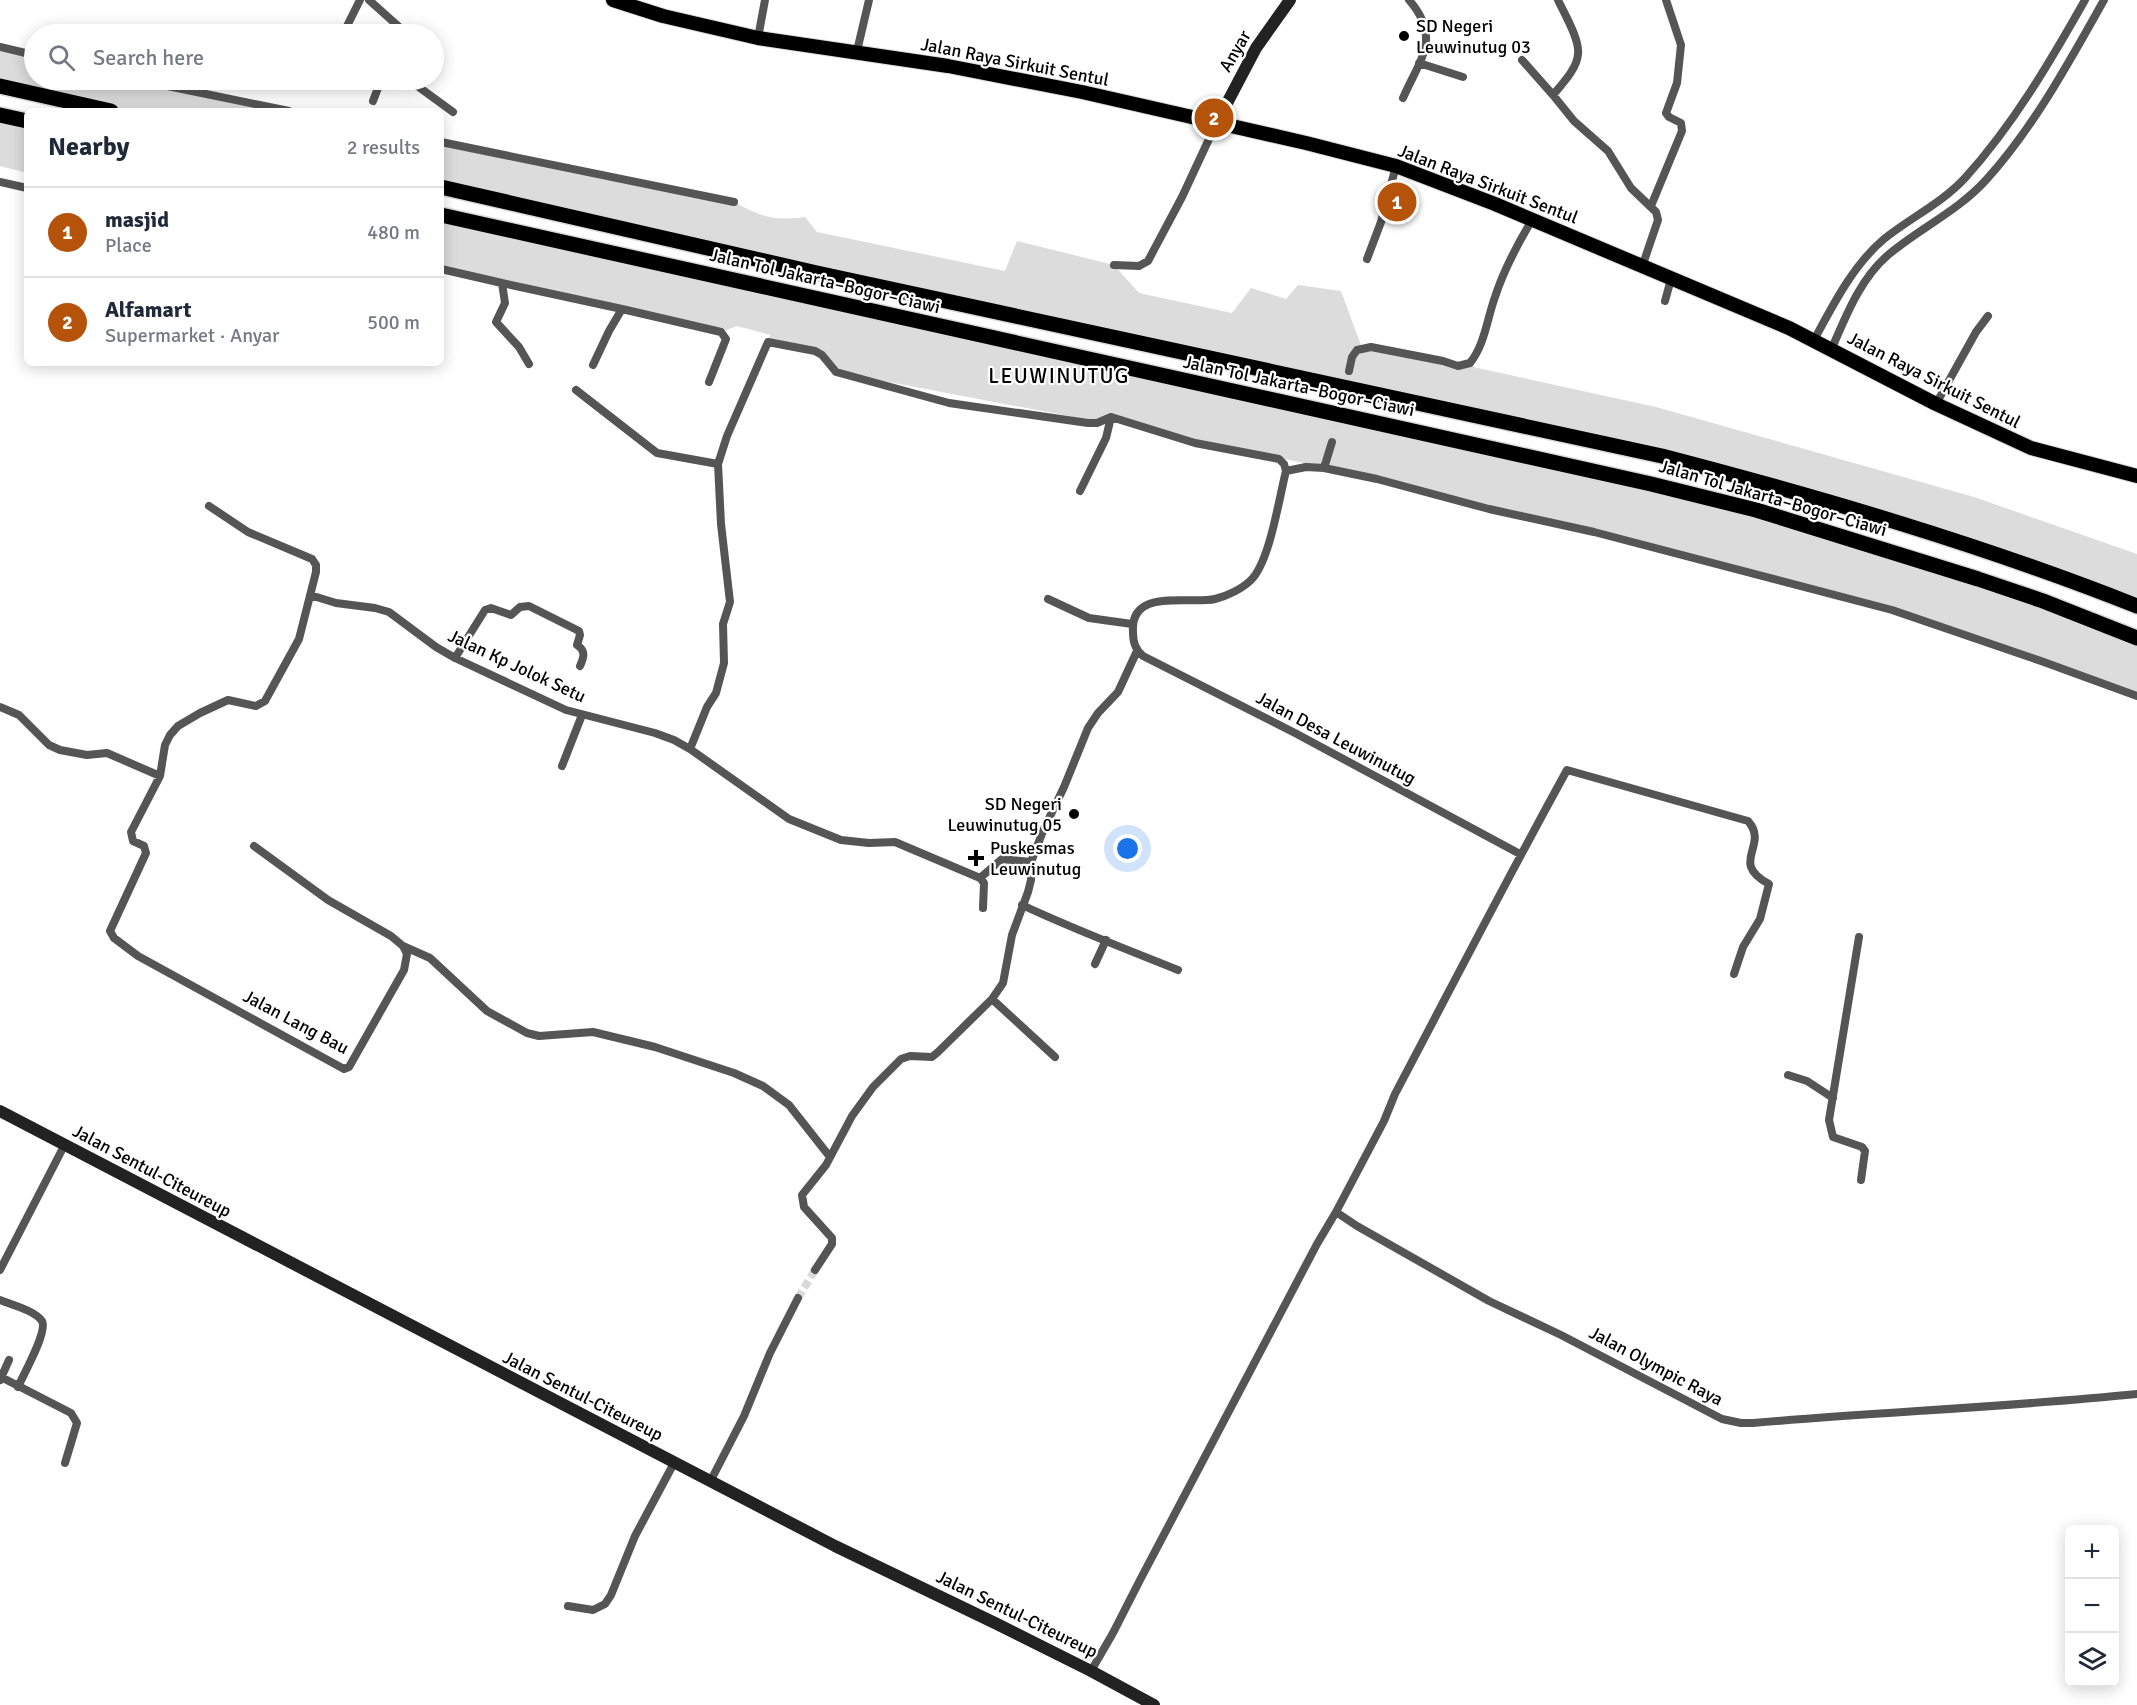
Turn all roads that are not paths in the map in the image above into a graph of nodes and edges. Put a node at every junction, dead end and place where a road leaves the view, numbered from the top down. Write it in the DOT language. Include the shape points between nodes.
graph roads {
  1 [pos="360,0"];
  2 [pos="369,0"];
  3 [pos="613,0"];
  4 [pos="765,0"];
  5 [pos="869,0"];
  6 [pos="1290,0"];
  7 [pos="1409,0"];
  8 [pos="1558,0"];
  9 [pos="1666,0"];
  10 [pos="2085,0"];
  11 [pos="2104,0"];
  12 [pos="348,24"];
  13 [pos="396,24"];
  14 [pos="758,38"];
  15 [pos="0,47"];
  16 [pos="857,51"];
  17 [pos="24,53"];
  18 [pos="1522,60"];
  19 [pos="1419,63"];
  20 [pos="1463,77"];
  21 [pos="0,86"];
  22 [pos="187,90"];
  23 [pos="377,90"];
  24 [pos="423,90"];
  25 [pos="1553,95"];
  26 [pos="1403,98"];
  27 [pos="373,101"];
  28 [pos="98,108"];
  29 [pos="274,108"];
  30 [pos="453,112"];
  31 [pos="0,115"];
  32 [pos="24,120"];
  33 [pos="1216,123"];
  34 [pos="444,143"];
  35 [pos="1396,166"];
  36 [pos="0,182"];
  37 [pos="24,187"];
  38 [pos="444,188"];
  39 [pos="734,202"];
  40 [pos="1651,206"];
  41 [pos="444,216"];
  42 [pos="1532,220"];
  43 [pos="1367,259"];
  44 [pos="1114,265"];
  45 [pos="1642,267"];
  46 [pos="444,270"];
  47 [pos="1671,279"];
  48 [pos="1850,280"];
  49 [pos="502,283"];
  50 [pos="1863,286"];
  51 [pos="1665,301"];
  52 [pos="622,309"];
  53 [pos="1988,316"];
  54 [pos="1814,340"];
  55 [pos="1832,348"];
  56 [pos="529,363"];
  57 [pos="593,365"];
  58 [pos="1349,370"];
  59 [pos="710,382"];
  60 [pos="576,390"];
  61 [pos="1936,404"];
  62 [pos="1111,417"];
  63 [pos="1332,442"];
  64 [pos="718,464"];
  65 [pos="1324,468"];
  66 [pos="1286,471"];
  67 [pos="2137,476"];
  68 [pos="1080,491"];
  69 [pos="209,506"];
  70 [pos="310,595"];
  71 [pos="1048,599"];
  72 [pos="2137,606"];
  73 [pos="1132,624"];
  74 [pos="2137,638"];
  75 [pos="1137,651"];
  76 [pos="455,658"];
  77 [pos="580,666"];
  78 [pos="2137,696"];
  79 [pos="0,707"];
  80 [pos="582,715"];
  81 [pos="690,749"];
  82 [pos="562,766"];
  83 [pos="160,776"];
  84 [pos="254,846"];
  85 [pos="1520,854"];
  86 [pos="1031,862"];
  87 [pos="982,880"];
  88 [pos="1022,904"];
  89 [pos="983,908"];
  90 [pos="1859,936"];
  91 [pos="1106,939"];
  92 [pos="403,946"];
  93 [pos="1095,964"];
  94 [pos="1178,970"];
  95 [pos="1734,974"];
  96 [pos="992,999"];
  97 [pos="1055,1057"];
  98 [pos="1788,1075"];
  99 [pos="1833,1098"];
  100 [pos="0,1111"];
  101 [pos="64,1146"];
  102 [pos="830,1157"];
  103 [pos="1861,1180"];
  104 [pos="1336,1212"];
  105 [pos="0,1270"];
  106 [pos="815,1270"];
  107 [pos="798,1298"];
  108 [pos="0,1300"];
  109 [pos="9,1360"];
  110 [pos="1,1379"];
  111 [pos="18,1387"];
  112 [pos="2137,1394"];
  113 [pos="65,1463"];
  114 [pos="674,1463"];
  115 [pos="710,1482"];
  116 [pos="568,1606"];
  117 [pos="1091,1671"];
  118 [pos="1154,1705"];
  1 -- 12 [label="street"];
  2 -- 13 [label="street"];
  3 -- 14 [label="main road, Jalan Raya Sirkuit Sentul"];
  4 -- 14 [label="street"];
  5 -- 16 [label="street"];
  6 -- 33 [label="street, Anyar" via="1256,48"];
  7 -- 19 [label="street" via="1424,22 1427,39"];
  8 -- 25 [label="street" via="1579,54"];
  9 -- 40 [label="street" via="1681,45 1677,82 1666,113 1681,123 1682,130"];
  10 -- 48 [label="street" via="2040,78 1964,179 1881,241"];
  11 -- 50 [label="street" via="2043,103 1991,174 1959,205 1889,255"];
  14 -- 16 [label="main road, Jalan Raya Sirkuit Sentul"];
  15 -- 17 [label="street"];
  16 -- 33 [label="main road, Jalan Raya Sirkuit Sentul" via="1071,90"];
  18 -- 25 [label="street"];
  19 -- 20 [label="street"];
  19 -- 26 [label="street"];
  21 -- 28 [label="highway"];
  22 -- 29 [label="street"];
  23 -- 27 [label="street"];
  24 -- 30 [label="street"];
  25 -- 40 [label="street" via="1608,151 1631,188"];
  31 -- 32 [label="highway"];
  33 -- 35 [label="main road, Jalan Raya Sirkuit Sentul"];
  33 -- 44 [label="street" via="1148,261 1134,266"];
  34 -- 39 [label="street"];
  35 -- 42 [label="main road, Jalan Raya Sirkuit Sentul"];
  35 -- 43 [label="street"];
  36 -- 37 [label="street"];
  38 -- 72 [label="highway, Jalan Tol Jakarta–Bogor–Ciawi" via="817,273 1662,456 1892,521"];
  40 -- 45 [label="street" via="1658,220"];
  41 -- 74 [label="highway, Jalan Tol Jakarta–Bogor–Ciawi" via="1746,508 1978,579"];
  42 -- 45 [label="main road, Jalan Raya Sirkuit Sentul"];
  42 -- 58 [label="street" via="1511,256 1481,346 1470,363 1458,366 1371,347 1357,350"];
  45 -- 47 [label="main road, Jalan Raya Sirkuit Sentul"];
  46 -- 49 [label="street"];
  47 -- 51 [label="street"];
  47 -- 54 [label="main road, Jalan Raya Sirkuit Sentul"];
  48 -- 50 [label="street"];
  48 -- 54 [label="street"];
  49 -- 52 [label="street"];
  49 -- 56 [label="street" via="505,303 496,322"];
  50 -- 55 [label="street"];
  52 -- 57 [label="street"];
  52 -- 59 [label="street" via="721,332 726,339"];
  53 -- 61 [label="street"];
  54 -- 55 [label="main road, Jalan Raya Sirkuit Sentul"];
  55 -- 61 [label="main road, Jalan Raya Sirkuit Sentul"];
  60 -- 64 [label="street" via="657,453"];
  61 -- 67 [label="main road, Jalan Raya Sirkuit Sentul" via="2031,448"];
  62 -- 64 [label="street" via="1088,423 949,403 836,372 815,351 768,342"];
  62 -- 66 [label="street" via="1196,443 1279,459"];
  62 -- 68 [label="street" via="1106,438"];
  63 -- 65 [label="street"];
  64 -- 81 [label="street" via="729,602 716,693"];
  65 -- 66 [label="street"];
  65 -- 78 [label="street" via="1606,535 1892,610"];
  66 -- 73 [label="street" via="1265,553 1253,578 1214,599 1180,598 1149,604 1136,613"];
  69 -- 70 [label="street" via="248,532 312,560 316,572"];
  70 -- 76 [label="street, Jalan Kp Jolok Setu" via="389,612"];
  70 -- 83 [label="street" via="299,639 265,701 256,706 228,700 178,726 165,745"];
  71 -- 73 [label="street" via="1089,618"];
  73 -- 75 [label="street"];
  75 -- 85 [label="street, Jalan Desa Leuwinutug"];
  75 -- 86 [label="street" via="1118,692 1088,728"];
  76 -- 77 [label="street" via="485,610 491,608 511,615 520,607 530,606 579,631 577,645 584,652"];
  76 -- 80 [label="street, Jalan Kp Jolok Setu"];
  79 -- 83 [label="street" via="19,715 49,745 60,750 87,755 107,753"];
  80 -- 81 [label="street, Jalan Kp Jolok Setu" via="655,733"];
  80 -- 82 [label="street"];
  81 -- 87 [label="street, Jalan Kp Jolok Setu" via="789,819 841,840 895,842"];
  83 -- 92 [label="street, Jalan Lang Bau" via="131,832 133,841 144,846 146,854 110,931 138,956 344,1069 354,1060 404,970 407,954"];
  84 -- 92 [label="street" via="328,900"];
  85 -- 95 [label="street" via="1567,770 1748,821 1756,837 1751,869 1769,884 1760,919 1743,947"];
  85 -- 104 [label="street"];
  86 -- 87 [label="street" via="1002,859"];
  86 -- 88 [label="street" via="1031,880"];
  87 -- 89 [label="street"];
  88 -- 91 [label="street"];
  88 -- 96 [label="street" via="1003,983"];
  90 -- 99 [label="street"];
  91 -- 93 [label="street"];
  91 -- 94 [label="street"];
  92 -- 102 [label="street" via="430,958 487,1011 526,1033 539,1036 593,1032 655,1047 763,1086 789,1105"];
  96 -- 97 [label="street"];
  96 -- 102 [label="street" via="932,1057 901,1059 861,1102"];
  98 -- 99 [label="street" via="1808,1081"];
  99 -- 103 [label="street" via="1830,1132 1836,1139 1865,1151"];
  100 -- 101 [label="street, Jalan Sentul-Citeureup"];
  101 -- 105 [label="street"];
  101 -- 114 [label="street, Jalan Sentul-Citeureup"];
  102 -- 106 [label="street" via="802,1196 804,1207 832,1238"];
  104 -- 112 [label="street, Jalan Olympic Raya" via="1489,1301 1731,1422"];
  104 -- 117 [label="street"];
  107 -- 115 [label="street"];
  108 -- 111 [label="street" via="34,1314 43,1325"];
  109 -- 110 [label="street"];
  110 -- 111 [label="street"];
  111 -- 113 [label="street" via="71,1413 75,1419 77,1424"];
  114 -- 115 [label="street, Jalan Sentul-Citeureup"];
  114 -- 116 [label="street" via="605,1604 593,1610"];
  115 -- 117 [label="street, Jalan Sentul-Citeureup"];
  117 -- 118 [label="street, Jalan Sentul-Citeureup"];
}
